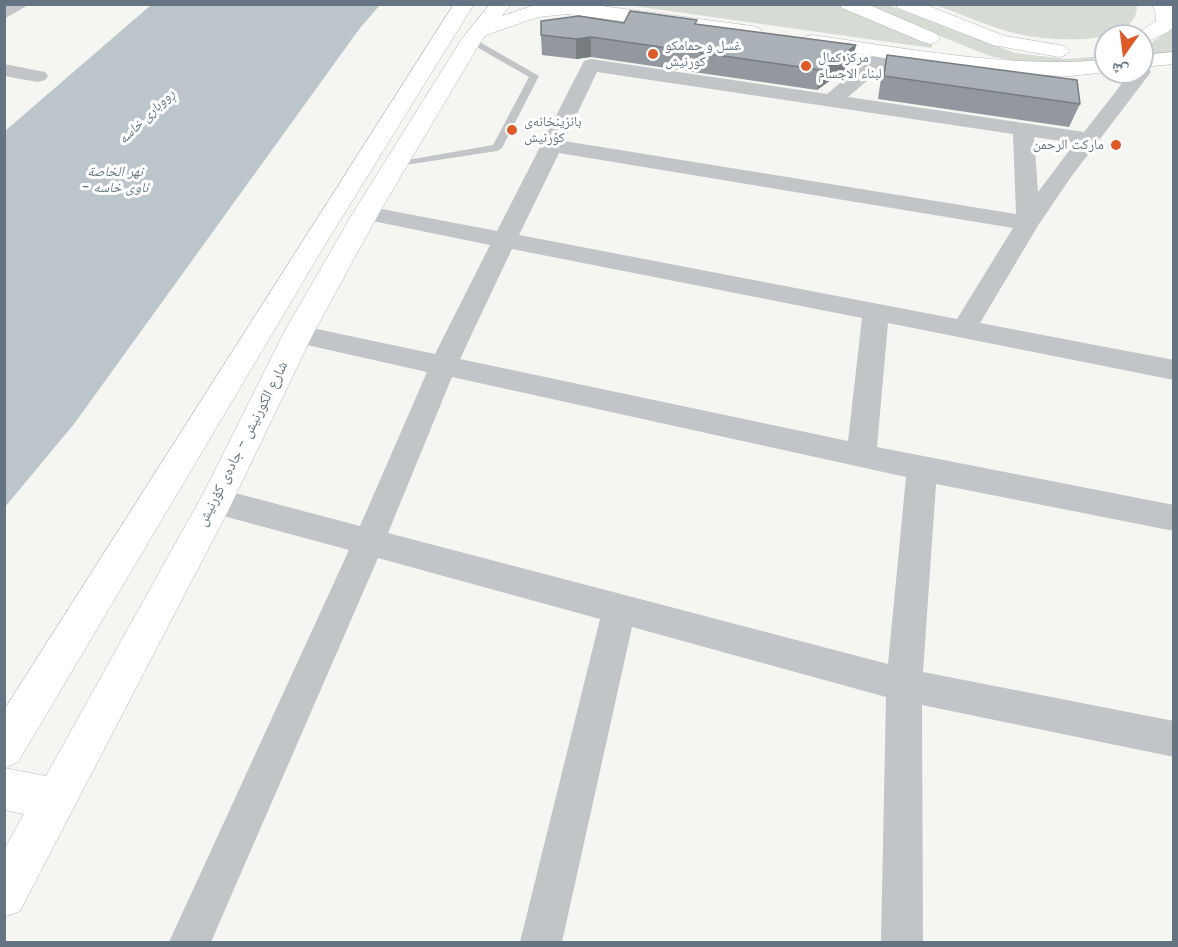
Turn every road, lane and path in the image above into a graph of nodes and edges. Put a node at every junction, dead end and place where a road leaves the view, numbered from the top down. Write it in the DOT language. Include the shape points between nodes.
graph roads {
  1 [pos="21,4"];
  2 [pos="501,4"];
  3 [pos="514,4"];
  4 [pos="849,4"];
  5 [pos="904,4"];
  6 [pos="1161,4"];
  7 [pos="4,14"];
  8 [pos="472,25"];
  9 [pos="1154,32"];
  10 [pos="774,35"];
  11 [pos="797,39"];
  12 [pos="1094,49"];
  13 [pos="889,52"];
  14 [pos="1173,58"];
  15 [pos="1154,63"];
  16 [pos="1001,66"];
  17 [pos="1094,67"];
  18 [pos="4,70"];
  19 [pos="38,76"];
  20 [pos="1131,84"];
  21 [pos="829,102"];
  22 [pos="1023,129"];
  23 [pos="1091,139"];
  24 [pos="552,144"];
  25 [pos="396,165"];
  26 [pos="366,213"];
  27 [pos="1028,223"];
  28 [pos="505,240"];
  29 [pos="876,313"];
  30 [pos="963,330"];
  31 [pos="298,334"];
  32 [pos="443,365"];
  33 [pos="1173,370"];
  34 [pos="861,456"];
  35 [pos="922,469"];
  36 [pos="216,501"];
  37 [pos="1173,518"];
  38 [pos="368,543"];
  39 [pos="619,610"];
  40 [pos="904,686"];
  41 [pos="1173,740"];
  42 [pos="4,748"];
  43 [pos="4,789"];
  44 [pos="56,799"];
  45 [pos="4,895"];
  46 [pos="190,942"];
  47 [pos="541,942"];
  48 [pos="902,942"];
  1 -- 7 [label="street"];
  2 -- 8 [label="main road, شارع الكورنيش - جادەی کۆرنیش"];
  3 -- 8 [label="main road"];
  4 -- 16 [label="main road"];
  5 -- 12 [label="main road" via="1016,45 1057,51"];
  6 -- 9 [label="main road" via="1166,22"];
  8 -- 10 [label="main road" via="568,8"];
  8 -- 25 [label="main road, شارع الكورنيش - جادەی کۆرنیش"];
  8 -- 25 [label="lane" via="534,76 497,148"];
  8 -- 42 [label="main road, شارع الكورنيش - جادەی کۆرنیش" via="310,248"];
  11 -- 13 [label="main road"];
  13 -- 16 [label="main road"];
  13 -- 21 [label="street"];
  14 -- 15 [label="main road"];
  16 -- 17 [label="main road"];
  18 -- 19 [label="street"];
  20 -- 23 [label="street"];
  21 -- 22 [label="street"];
  21 -- 24 [label="street" via="591,65"];
  22 -- 23 [label="street"];
  22 -- 27 [label="street"];
  23 -- 27 [label="street"];
  24 -- 27 [label="street"];
  24 -- 28 [label="street"];
  25 -- 26 [label="main road, شارع الكورنيش - جادەی کۆرنیش"];
  26 -- 28 [label="street"];
  26 -- 31 [label="main road, شارع الكورنيش - جادەی کۆرنیش"];
  27 -- 30 [label="street"];
  28 -- 29 [label="street"];
  28 -- 32 [label="street"];
  29 -- 30 [label="street"];
  29 -- 34 [label="street"];
  30 -- 33 [label="street"];
  31 -- 32 [label="street"];
  31 -- 36 [label="main road, شارع الكورنيش - جادەی کۆرنیش"];
  32 -- 34 [label="street"];
  32 -- 38 [label="street"];
  34 -- 35 [label="street"];
  35 -- 37 [label="street"];
  35 -- 40 [label="street"];
  36 -- 38 [label="street"];
  36 -- 44 [label="main road, شارع الكورنيش - جادەی کۆرنیش"];
  38 -- 39 [label="street"];
  38 -- 46 [label="street"];
  39 -- 40 [label="street"];
  39 -- 47 [label="street"];
  40 -- 41 [label="street"];
  40 -- 48 [label="street"];
  43 -- 44 [label="main road"];
  44 -- 45 [label="main road, شارع الكورنيش - جادەی کۆرنیش"];
}
